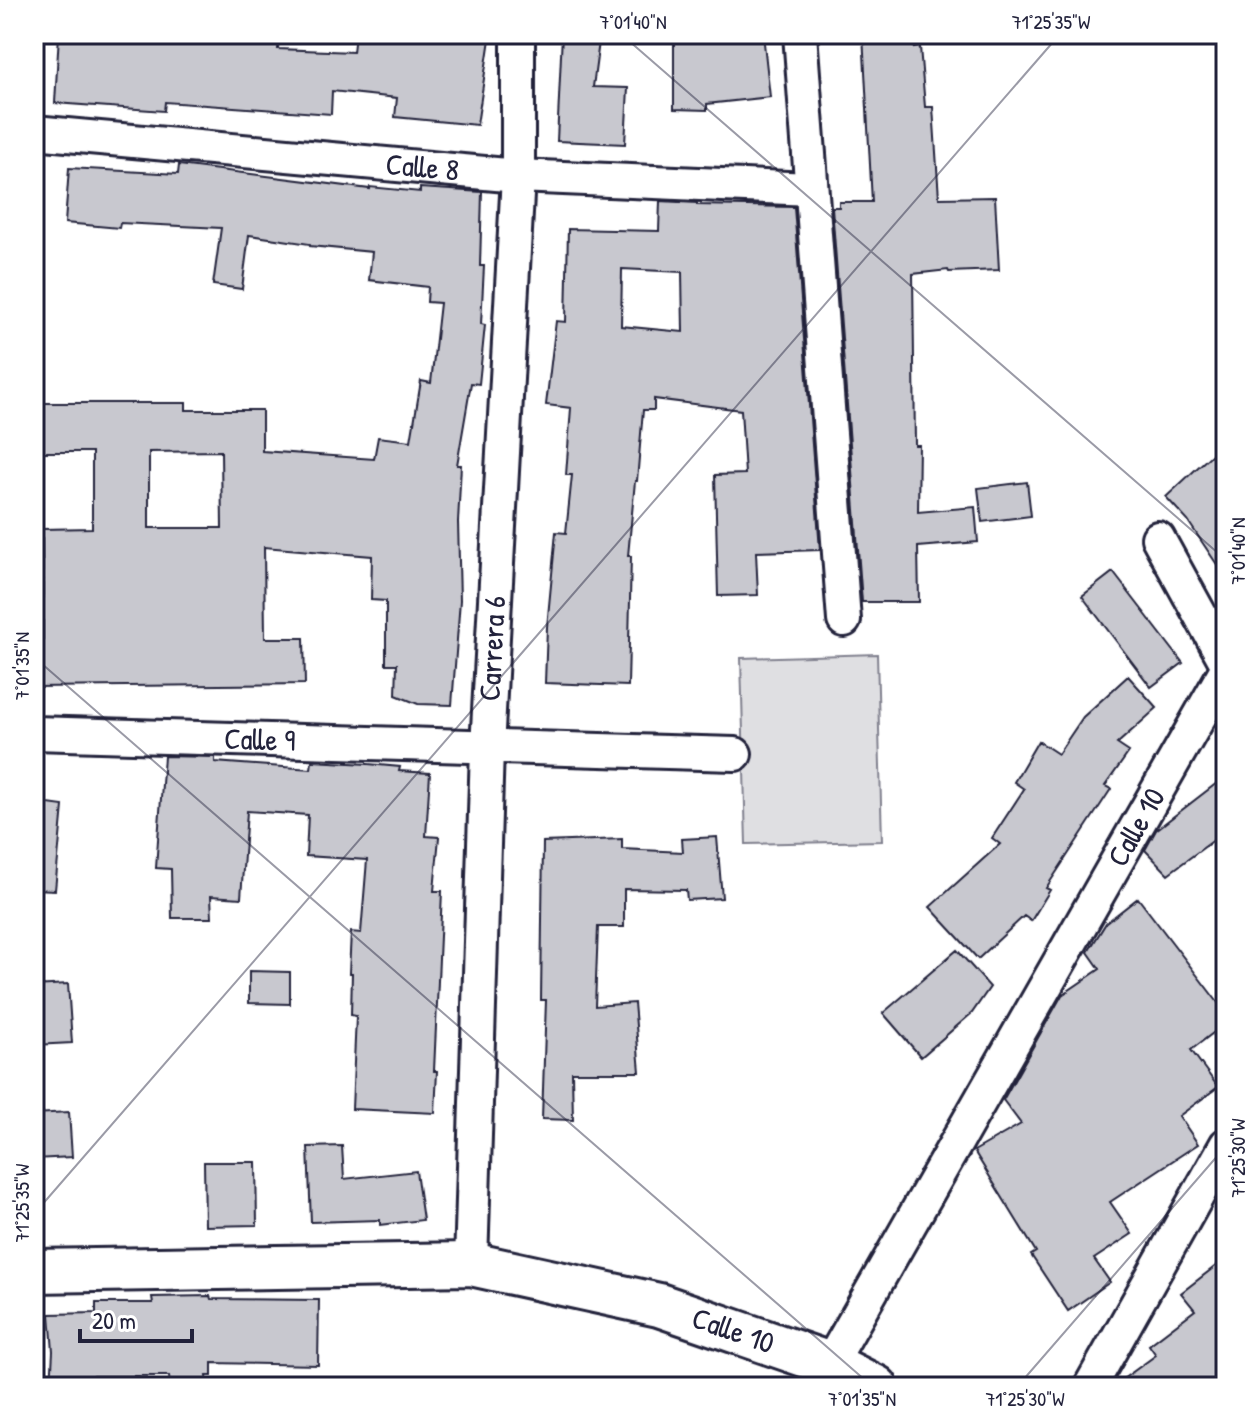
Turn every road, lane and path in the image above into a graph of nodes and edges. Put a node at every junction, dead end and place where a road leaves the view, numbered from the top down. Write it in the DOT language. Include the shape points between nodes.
graph roads {
  1 [pos="518,34"];
  2 [pos="800,34"];
  3 [pos="34,132"];
  4 [pos="518,176"];
  5 [pos="811,189"];
  6 [pos="1158,538"];
  7 [pos="844,620"];
  8 [pos="1226,662"];
  9 [pos="1226,670"];
  10 [pos="34,733"];
  11 [pos="487,748"];
  12 [pos="735,754"];
  13 [pos="1226,1145"];
  14 [pos="471,1264"];
  15 [pos="34,1271"];
  16 [pos="830,1364"];
  17 [pos="876,1387"];
  18 [pos="1090,1387"];
  1 -- 4 [label="street, Carrera 6"];
  2 -- 5 [label="street"];
  3 -- 4 [label="street, Calle 8"];
  4 -- 5 [label="street, Calle 8"];
  4 -- 11 [label="street, Carrera 6"];
  5 -- 7 [label="street"];
  6 -- 8 [label="street"];
  9 -- 16 [label="street, Calle 10"];
  10 -- 11 [label="street, Calle 9"];
  11 -- 12 [label="street, Calle 9"];
  11 -- 14 [label="street, Carrera 6"];
  13 -- 18 [label="street"];
  14 -- 15 [label="street, Calle 10"];
  14 -- 16 [label="street, Calle 10" via="659,1305"];
  16 -- 17 [label="street"];
}
